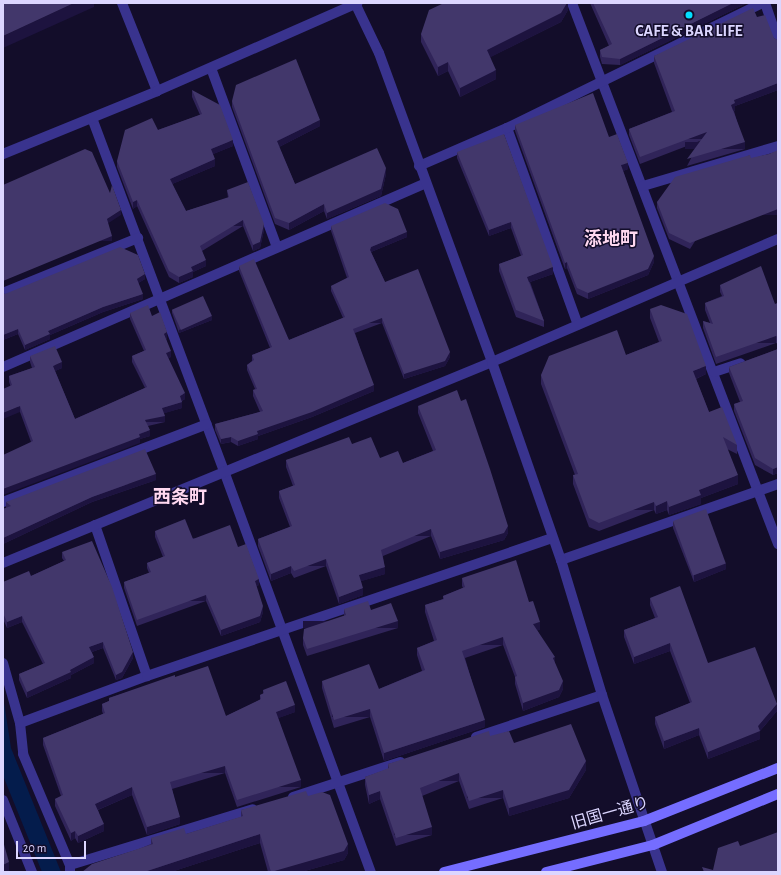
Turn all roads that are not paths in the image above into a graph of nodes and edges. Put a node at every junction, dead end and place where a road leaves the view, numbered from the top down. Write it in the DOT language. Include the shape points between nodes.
graph roads {
  1 [pos="122,3"];
  2 [pos="356,3"];
  3 [pos="572,3"];
  4 [pos="762,3"];
  5 [pos="765,3"];
  6 [pos="778,40"];
  7 [pos="211,68"];
  8 [pos="604,81"];
  9 [pos="157,91"];
  10 [pos="92,118"];
  11 [pos="506,128"];
  12 [pos="778,146"];
  13 [pos="3,154"];
  14 [pos="420,166"];
  15 [pos="426,183"];
  16 [pos="642,186"];
  17 [pos="138,238"];
  18 [pos="778,239"];
  19 [pos="277,247"];
  20 [pos="678,282"];
  21 [pos="3,293"];
  22 [pos="161,300"];
  23 [pos="578,325"];
  24 [pos="750,359"];
  25 [pos="492,362"];
  26 [pos="3,367"];
  27 [pos="714,372"];
  28 [pos="207,424"];
  29 [pos="224,471"];
  30 [pos="778,484"];
  31 [pos="758,491"];
  32 [pos="3,502"];
  33 [pos="95,525"];
  34 [pos="552,538"];
  35 [pos="778,544"];
  36 [pos="561,560"];
  37 [pos="3,563"];
  38 [pos="282,630"];
  39 [pos="3,663"];
  40 [pos="147,676"];
  41 [pos="602,695"];
  42 [pos="20,723"];
  43 [pos="464,741"];
  44 [pos="412,758"];
  45 [pos="778,768"];
  46 [pos="337,783"];
  47 [pos="778,794"];
  48 [pos="3,800"];
  49 [pos="284,800"];
  50 [pos="261,807"];
  51 [pos="644,821"];
  52 [pos="653,845"];
  53 [pos="70,869"];
  54 [pos="32,872"];
  55 [pos="371,872"];
  56 [pos="444,872"];
  57 [pos="546,872"];
  58 [pos="662,872"];
  1 -- 9 [label="street"];
  2 -- 7 [label="street"];
  2 -- 14 [label="street" via="379,53"];
  3 -- 8 [label="street"];
  4 -- 8 [label="street"];
  5 -- 6 [label="street"];
  7 -- 9 [label="street"];
  7 -- 19 [label="street"];
  8 -- 11 [label="street"];
  8 -- 16 [label="street"];
  9 -- 10 [label="street"];
  10 -- 13 [label="street"];
  10 -- 17 [label="street"];
  11 -- 14 [label="street"];
  11 -- 23 [label="street"];
  12 -- 16 [label="street"];
  14 -- 15 [label="street"];
  15 -- 19 [label="street"];
  15 -- 25 [label="street"];
  16 -- 20 [label="street"];
  17 -- 21 [label="street"];
  17 -- 22 [label="street"];
  18 -- 20 [label="street"];
  19 -- 22 [label="street"];
  20 -- 23 [label="street"];
  20 -- 27 [label="street"];
  22 -- 26 [label="street"];
  22 -- 28 [label="street"];
  23 -- 25 [label="street"];
  24 -- 27 [label="street"];
  25 -- 29 [label="street"];
  25 -- 34 [label="street"];
  27 -- 31 [label="street"];
  28 -- 29 [label="street"];
  28 -- 32 [label="street"];
  29 -- 33 [label="street"];
  29 -- 38 [label="street"];
  30 -- 31 [label="street"];
  31 -- 35 [label="street"];
  31 -- 36 [label="street"];
  33 -- 37 [label="street"];
  33 -- 40 [label="street"];
  34 -- 36 [label="street"];
  34 -- 38 [label="street"];
  36 -- 41 [label="street"];
  38 -- 40 [label="street"];
  38 -- 46 [label="street"];
  39 -- 42 [label="street"];
  40 -- 42 [label="street"];
  41 -- 43 [label="street"];
  41 -- 51 [label="street"];
  42 -- 53 [label="street" via="23,754"];
  44 -- 46 [label="street"];
  45 -- 51 [label="main road, 旧国一通り"];
  46 -- 49 [label="street"];
  46 -- 55 [label="street"];
  47 -- 52 [label="main road"];
  48 -- 54 [label="street"];
  50 -- 53 [label="street"];
  51 -- 52 [label="street"];
  51 -- 56 [label="main road, 旧国一通り"];
  52 -- 57 [label="main road"];
  52 -- 58 [label="street"];
}
